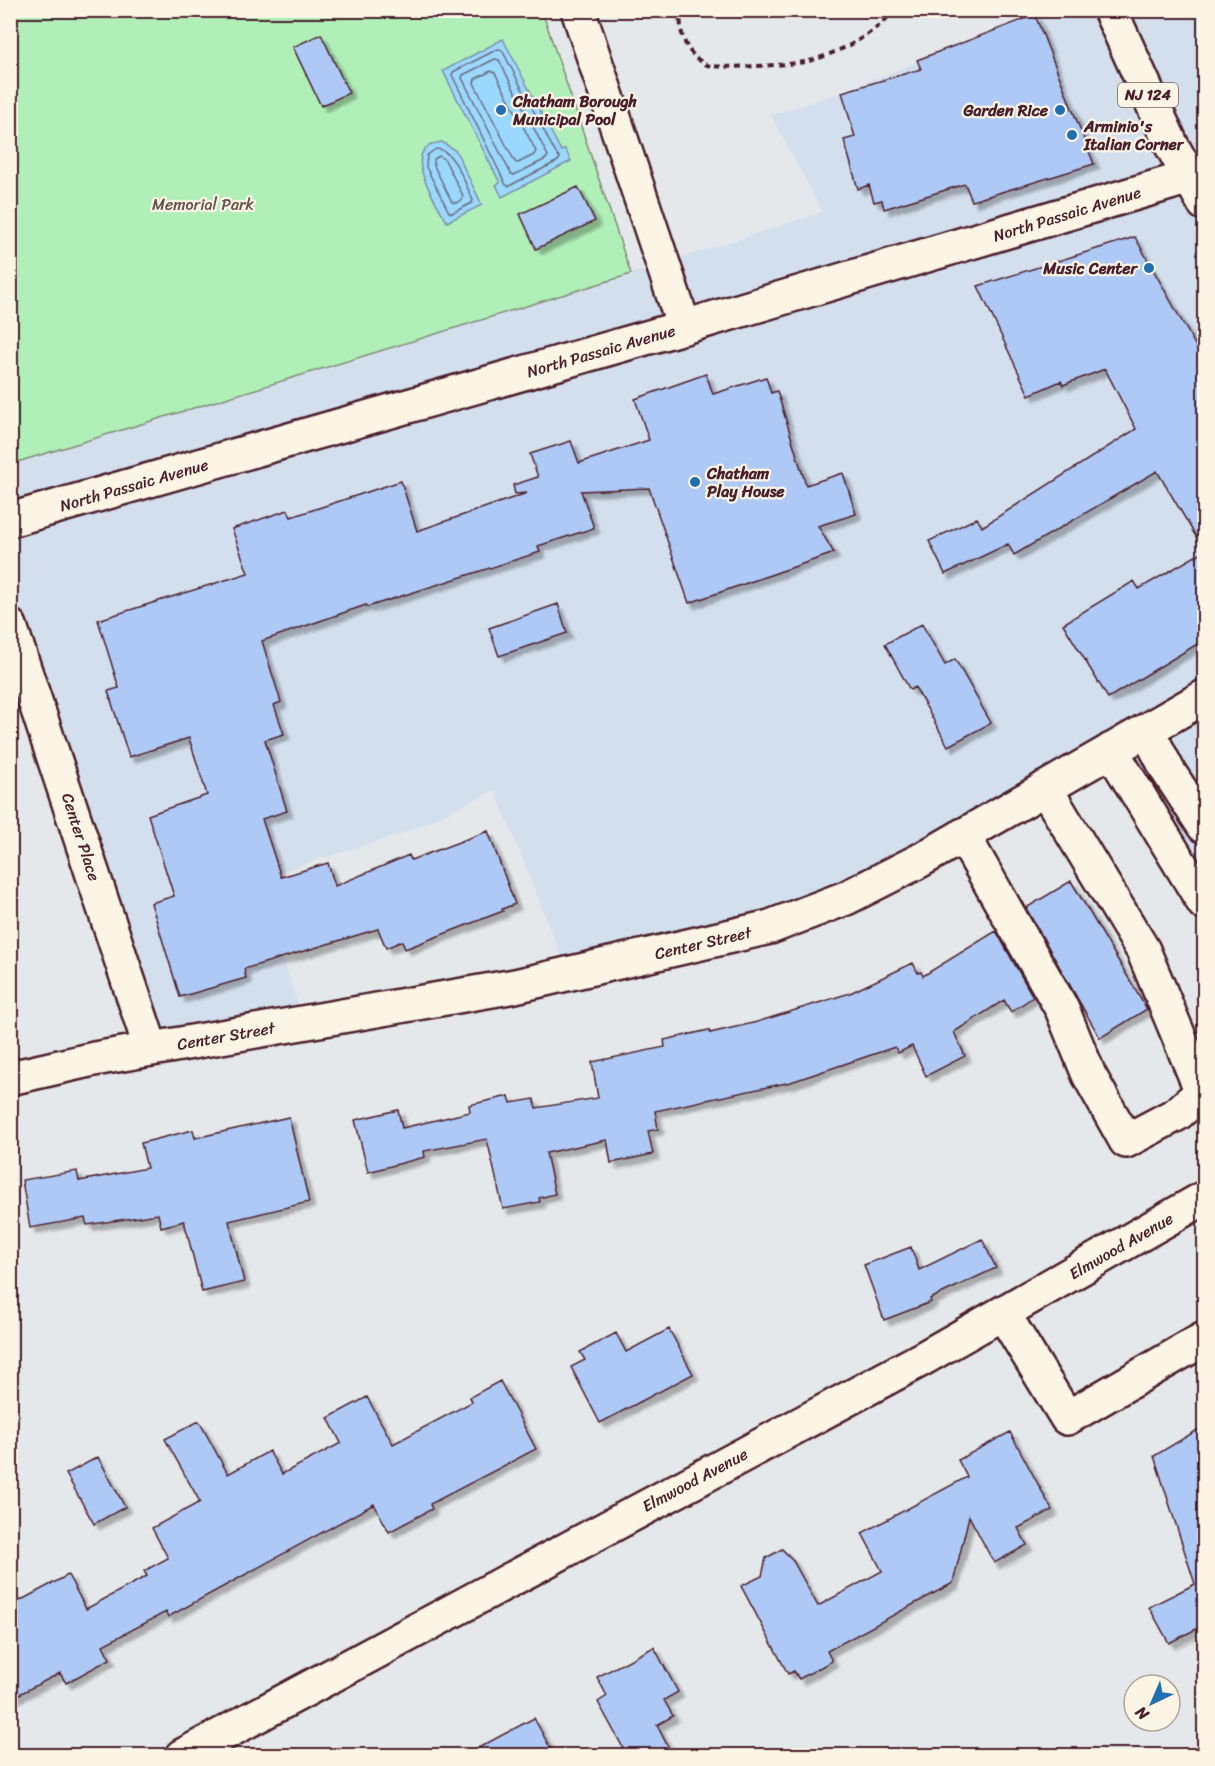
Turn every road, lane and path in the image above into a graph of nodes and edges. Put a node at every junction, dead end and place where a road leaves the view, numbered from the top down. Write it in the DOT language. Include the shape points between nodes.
graph roads {
  1 [pos="578,10"];
  2 [pos="674,10"];
  3 [pos="682,10"];
  4 [pos="896,10"];
  5 [pos="1110,10"];
  6 [pos="680,21"];
  7 [pos="1200,186"];
  8 [pos="684,327"];
  9 [pos="10,520"];
  10 [pos="10,626"];
  11 [pos="1204,697"];
  12 [pos="1146,730"];
  13 [pos="1111,750"];
  14 [pos="1046,788"];
  15 [pos="1204,826"];
  16 [pos="963,835"];
  17 [pos="1204,903"];
  18 [pos="152,1049"];
  19 [pos="10,1078"];
  20 [pos="1204,1198"];
  21 [pos="1004,1313"];
  22 [pos="1204,1338"];
  23 [pos="182,1755"];
  1 -- 8 [label="street"];
  2 -- 6 [label="path"];
  3 -- 6 [label="path"];
  4 -- 6 [label="path" via="864,38 825,56 803,63 726,67 709,66 693,56 684,41"];
  5 -- 7 [label="street, NJ 124" via="1172,146"];
  7 -- 8 [label="street, North Passaic Avenue"];
  8 -- 9 [label="street, North Passaic Avenue"];
  10 -- 18 [label="street, Center Place"];
  11 -- 12 [label="street, Center Street"];
  12 -- 13 [label="street, Center Street"];
  12 -- 15 [label="street"];
  13 -- 14 [label="street, Center Street"];
  13 -- 17 [label="street"];
  14 -- 16 [label="street, Center Street"];
  14 -- 16 [label="street" via="1143,950 1202,1092 1177,1114 1126,1141 1089,1075 1062,1009"];
  16 -- 18 [label="street, Center Street" via="846,898 771,927 515,986"];
  18 -- 19 [label="street, Center Street"];
  20 -- 21 [label="street, Elmwood Avenue"];
  21 -- 22 [label="street" via="1067,1418"];
  21 -- 23 [label="street, Elmwood Avenue"];
}
